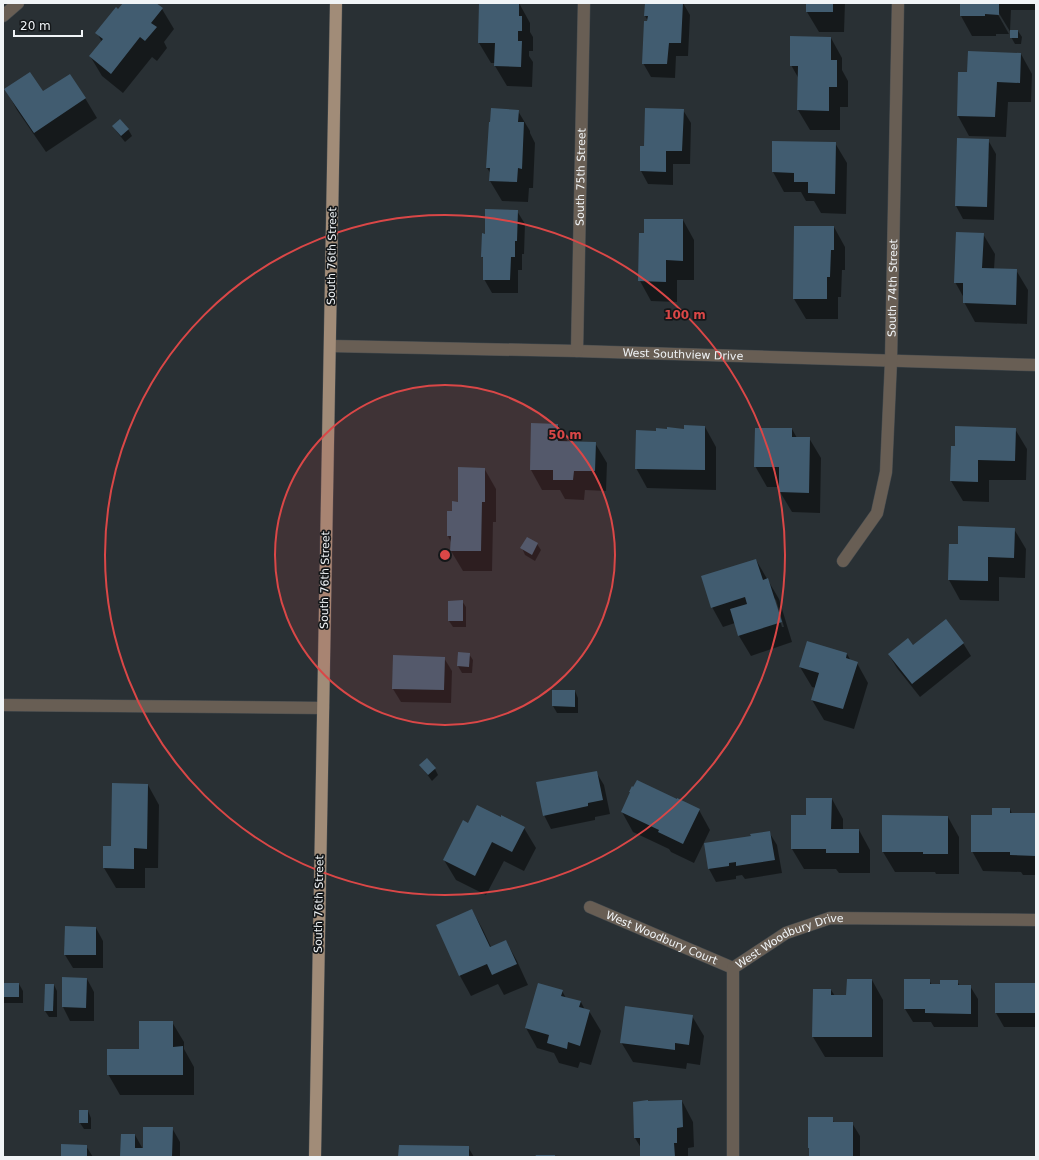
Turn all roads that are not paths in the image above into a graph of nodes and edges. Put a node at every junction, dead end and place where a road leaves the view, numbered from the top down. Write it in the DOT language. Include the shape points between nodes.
graph roads {
  1 [pos="18,3"];
  2 [pos="336,3"];
  3 [pos="584,3"];
  4 [pos="898,3"];
  5 [pos="3,16"];
  6 [pos="330,346"];
  7 [pos="577,351"];
  8 [pos="891,361"];
  9 [pos="1036,365"];
  10 [pos="843,560"];
  11 [pos="3,705"];
  12 [pos="323,708"];
  13 [pos="590,907"];
  14 [pos="1036,920"];
  15 [pos="733,968"];
  16 [pos="315,1157"];
  17 [pos="733,1157"];
  1 -- 5 [label="street"];
  2 -- 6 [label="main road, South 76th Street"];
  3 -- 7 [label="street, South 75th Street"];
  4 -- 8 [label="street, South 74th Street"];
  6 -- 7 [label="street, West Southview Drive"];
  6 -- 12 [label="main road, South 76th Street"];
  7 -- 8 [label="street, West Southview Drive"];
  8 -- 9 [label="street, West Southview Drive"];
  8 -- 10 [label="street, South 74th Street" via="886,472 877,513"];
  11 -- 12 [label="street"];
  12 -- 16 [label="main road, South 76th Street"];
  13 -- 15 [label="street, West Woodbury Court"];
  14 -- 15 [label="street, West Woodbury Drive" via="830,918 786,933"];
  15 -- 17 [label="street, West Woodbury Drive"];
}
